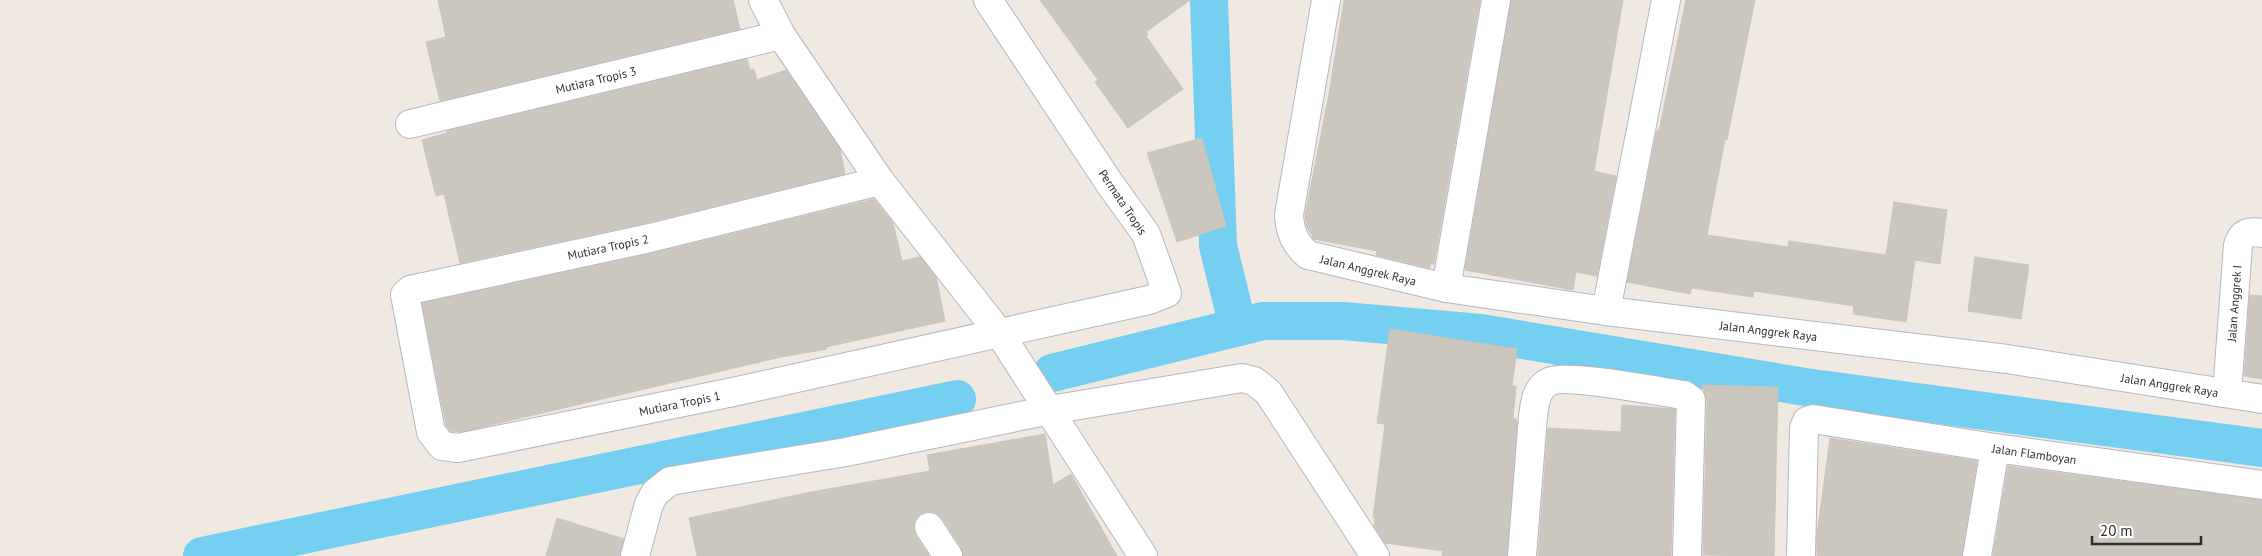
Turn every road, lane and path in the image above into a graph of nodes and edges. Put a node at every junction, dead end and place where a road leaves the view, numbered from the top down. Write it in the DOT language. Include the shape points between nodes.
graph roads {
  1 [pos="762,0"];
  2 [pos="988,0"];
  3 [pos="1326,0"];
  4 [pos="1496,0"];
  5 [pos="1666,0"];
  6 [pos="781,35"];
  7 [pos="410,124"];
  8 [pos="880,181"];
  9 [pos="2262,233"];
  10 [pos="1446,288"];
  11 [pos="1606,311"];
  12 [pos="1007,344"];
  13 [pos="418,364"];
  14 [pos="2226,393"];
  15 [pos="2262,399"];
  16 [pos="1044,402"];
  17 [pos="1995,448"];
  18 [pos="2262,485"];
  19 [pos="929,527"];
  20 [pos="635,556"];
  21 [pos="948,556"];
  22 [pos="1143,556"];
  23 [pos="1376,556"];
  24 [pos="1522,556"];
  25 [pos="1688,556"];
  26 [pos="1801,556"];
  27 [pos="1977,556"];
  1 -- 6 [label="street"];
  2 -- 12 [label="street, Permata Tropis" via="1146,234 1167,293"];
  3 -- 10 [label="street, Jalan Anggrek Raya" via="1291,200 1290,230 1298,247 1308,255"];
  4 -- 10 [label="street"];
  5 -- 11 [label="street"];
  6 -- 7 [label="street, Mutiara Tropis 3"];
  6 -- 8 [label="street"];
  8 -- 12 [label="street"];
  8 -- 13 [label="street, Mutiara Tropis 2" via="650,238 410,290 405,295"];
  9 -- 14 [label="street, Jalan Anggrek I" via="2245,233 2238,245"];
  10 -- 11 [label="street, Jalan Anggrek Raya"];
  11 -- 14 [label="street, Jalan Anggrek Raya" via="2007,359"];
  12 -- 13 [label="street, Mutiara Tropis 1" via="733,392 458,448 442,446 431,432"];
  12 -- 16 [label="street"];
  14 -- 15 [label="street, Jalan Anggrek Raya"];
  16 -- 20 [label="street" via="846,452 670,481 655,493 649,504"];
  16 -- 22 [label="street"];
  16 -- 23 [label="street" via="1242,378 1254,382 1268,392"];
  17 -- 18 [label="street, Jalan Flamboyan"];
  17 -- 26 [label="street, Jalan Flamboyan" via="1813,419 1807,421 1804,428"];
  17 -- 27 [label="street"];
  19 -- 21 [label="street"];
  24 -- 25 [label="street" via="1533,416 1538,393 1549,381 1569,379 1684,395 1691,400"];
}
